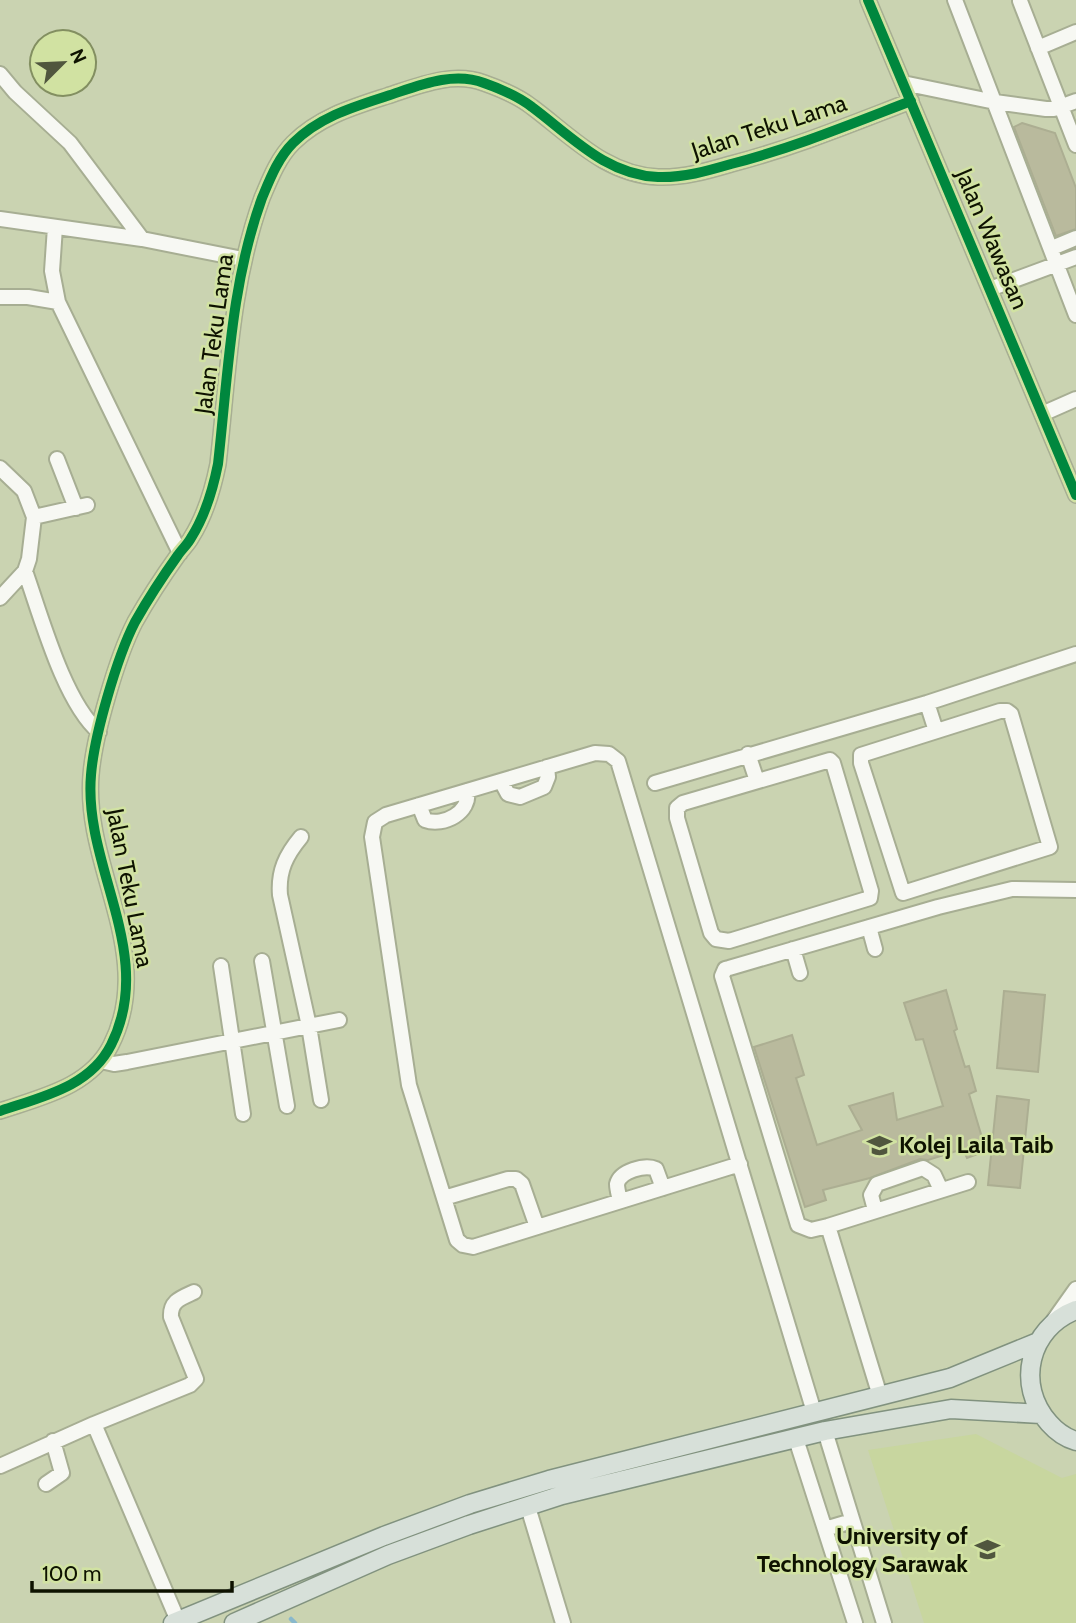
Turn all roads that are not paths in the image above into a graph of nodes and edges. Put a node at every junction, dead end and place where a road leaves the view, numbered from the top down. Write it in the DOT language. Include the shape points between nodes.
graph roads {
  1 [pos="867,0"];
  2 [pos="973,0"];
  3 [pos="1020,1"];
  4 [pos="956,3"];
  5 [pos="1076,32"];
  6 [pos="1038,48"];
  7 [pos="0,74"];
  8 [pos="903,83"];
  9 [pos="911,101"];
  10 [pos="1076,101"];
  11 [pos="995,102"];
  12 [pos="1061,107"];
  13 [pos="1076,145"];
  14 [pos="0,219"];
  15 [pos="55,227"];
  16 [pos="1076,238"];
  17 [pos="142,239"];
  18 [pos="1052,248"];
  19 [pos="1076,257"];
  20 [pos="243,259"];
  21 [pos="1058,263"];
  22 [pos="990,289"];
  23 [pos="0,297"];
  24 [pos="58,302"];
  25 [pos="1076,315"];
  26 [pos="1076,399"];
  27 [pos="1042,414"];
  28 [pos="57,459"];
  29 [pos="1070,464"];
  30 [pos="0,468"];
  31 [pos="1076,495"];
  32 [pos="34,517"];
  33 [pos="180,553"];
  34 [pos="25,571"];
  35 [pos="0,598"];
  36 [pos="1076,654"];
  37 [pos="927,703"];
  38 [pos="936,731"];
  39 [pos="99,732"];
  40 [pos="748,754"];
  41 [pos="547,767"];
  42 [pos="501,781"];
  43 [pos="757,781"];
  44 [pos="655,783"];
  45 [pos="467,791"];
  46 [pos="419,805"];
  47 [pos="301,837"];
  48 [pos="1076,890"];
  49 [pos="869,927"];
  50 [pos="793,949"];
  51 [pos="875,949"];
  52 [pos="262,961"];
  53 [pos="221,966"];
  54 [pos="800,973"];
  55 [pos="339,1020"];
  56 [pos="309,1026"];
  57 [pos="274,1033"];
  58 [pos="232,1041"];
  59 [pos="101,1061"];
  60 [pos="321,1100"];
  61 [pos="287,1106"];
  62 [pos="0,1111"];
  63 [pos="243,1114"];
  64 [pos="740,1164"];
  65 [pos="968,1182"];
  66 [pos="663,1188"];
  67 [pos="941,1190"];
  68 [pos="444,1198"];
  69 [pos="620,1201"];
  70 [pos="875,1210"];
  71 [pos="828,1226"];
  72 [pos="537,1227"];
  73 [pos="1076,1289"];
  74 [pos="194,1292"];
  75 [pos="1076,1310"];
  76 [pos="1049,1326"];
  77 [pos="1038,1342"];
  78 [pos="880,1396"];
  79 [pos="814,1412"];
  80 [pos="1041,1414"];
  81 [pos="94,1424"];
  82 [pos="825,1431"];
  83 [pos="796,1439"];
  84 [pos="54,1441"];
  85 [pos="1074,1443"];
  86 [pos="0,1466"];
  87 [pos="46,1484"];
  88 [pos="527,1507"];
  89 [pos="852,1521"];
  90 [pos="825,1529"];
  91 [pos="176,1622"];
  92 [pos="234,1623"];
  93 [pos="564,1623"];
  94 [pos="855,1623"];
  95 [pos="884,1623"];
  1 -- 8 [label="street, Jalan Wawasan"];
  2 -- 4 [label="street"];
  3 -- 6 [label="street"];
  4 -- 11 [label="street"];
  5 -- 6 [label="street"];
  6 -- 12 [label="street"];
  7 -- 17 [label="street" via="69,143"];
  8 -- 9 [label="street, Jalan Wawasan"];
  8 -- 11 [label="street"];
  9 -- 20 [label="street, Jalan Teku Lama" via="787,148 698,173 660,177 615,168 507,92 480,82 430,82 335,115 292,144 268,182"];
  9 -- 22 [label="street, Jalan Wawasan"];
  10 -- 12 [label="street"];
  11 -- 12 [label="street"];
  11 -- 18 [label="street"];
  12 -- 13 [label="street"];
  14 -- 15 [label="street"];
  15 -- 17 [label="street"];
  15 -- 24 [label="street" via="52,271"];
  16 -- 18 [label="street"];
  17 -- 20 [label="street"];
  18 -- 21 [label="street"];
  19 -- 21 [label="street"];
  20 -- 33 [label="street, Jalan Teku Lama" via="214,485 191,539"];
  21 -- 22 [label="street"];
  21 -- 25 [label="street"];
  22 -- 27 [label="street, Jalan Wawasan"];
  23 -- 24 [label="street"];
  24 -- 33 [label="street"];
  26 -- 27 [label="street"];
  27 -- 29 [label="street, Jalan Wawasan"];
  28 -- 32 [label="street" via="82,506"];
  29 -- 31 [label="street, Jalan Wawasan"];
  30 -- 32 [label="street" via="24,491"];
  32 -- 34 [label="street"];
  33 -- 39 [label="street, Jalan Teku Lama" via="135,623"];
  34 -- 35 [label="street"];
  34 -- 39 [label="street" via="72,692 83,715"];
  36 -- 37 [label="street"];
  37 -- 38 [label="street"];
  37 -- 40 [label="street"];
  38 -- 38 [label="street" via="1000,711 1011,714 1050,847 903,893 860,759 866,753"];
  39 -- 59 [label="street, Jalan Teku Lama" via="91,775 92,809 127,959 127,987 112,1044"];
  40 -- 43 [label="street"];
  40 -- 44 [label="street"];
  41 -- 42 [label="street"];
  41 -- 42 [label="street" via="544,786 520,797 508,794"];
  41 -- 64 [label="street" via="602,752 618,761"];
  42 -- 45 [label="street"];
  43 -- 43 [label="street" via="825,761 833,763 870,898 723,942 711,933 677,808"];
  45 -- 46 [label="street"];
  45 -- 46 [label="street" via="468,803 461,812 433,822 425,820"];
  46 -- 68 [label="street" via="380,818 372,837 409,1085"];
  47 -- 56 [label="street" via="284,862 279,882"];
  48 -- 49 [label="street" via="1012,889"];
  49 -- 50 [label="street"];
  49 -- 51 [label="street"];
  50 -- 54 [label="street"];
  50 -- 71 [label="street" via="725,969 722,976 798,1225 811,1230"];
  52 -- 57 [label="street"];
  53 -- 58 [label="street"];
  55 -- 56 [label="street"];
  56 -- 57 [label="street"];
  56 -- 60 [label="street"];
  57 -- 58 [label="street"];
  57 -- 61 [label="street"];
  58 -- 59 [label="street" via="127,1062"];
  58 -- 63 [label="street"];
  59 -- 62 [label="street, Jalan Teku Lama" via="60,1090"];
  64 -- 66 [label="street"];
  64 -- 79 [label="street"];
  65 -- 67 [label="street"];
  66 -- 69 [label="street"];
  66 -- 69 [label="street" via="658,1171 646,1166 620,1179"];
  67 -- 70 [label="street"];
  67 -- 70 [label="street" via="934,1175 923,1168 877,1184 871,1195"];
  68 -- 72 [label="street" via="516,1179"];
  68 -- 72 [label="street" via="457,1240 463,1245 474,1247"];
  69 -- 72 [label="street"];
  70 -- 71 [label="street"];
  71 -- 78 [label="street"];
  73 -- 76 [label="street"];
  74 -- 81 [label="street" via="175,1301 170,1310 196,1379"];
  75 -- 76 [label="main road"];
  76 -- 77 [label="main road"];
  77 -- 78 [label="main road" via="950,1378"];
  77 -- 80 [label="main road" via="1029,1378"];
  78 -- 79 [label="main road"];
  79 -- 91 [label="main road" via="470,1504"];
  80 -- 82 [label="main road" via="951,1409"];
  80 -- 85 [label="main road"];
  81 -- 84 [label="street"];
  81 -- 91 [label="street"];
  82 -- 83 [label="main road"];
  82 -- 89 [label="street"];
  83 -- 88 [label="main road"];
  83 -- 90 [label="street"];
  84 -- 86 [label="street"];
  84 -- 87 [label="street" via="62,1473"];
  88 -- 92 [label="main road" via="388,1555"];
  88 -- 93 [label="street"];
  89 -- 90 [label="street"];
  89 -- 95 [label="street"];
  90 -- 94 [label="street"];
}
